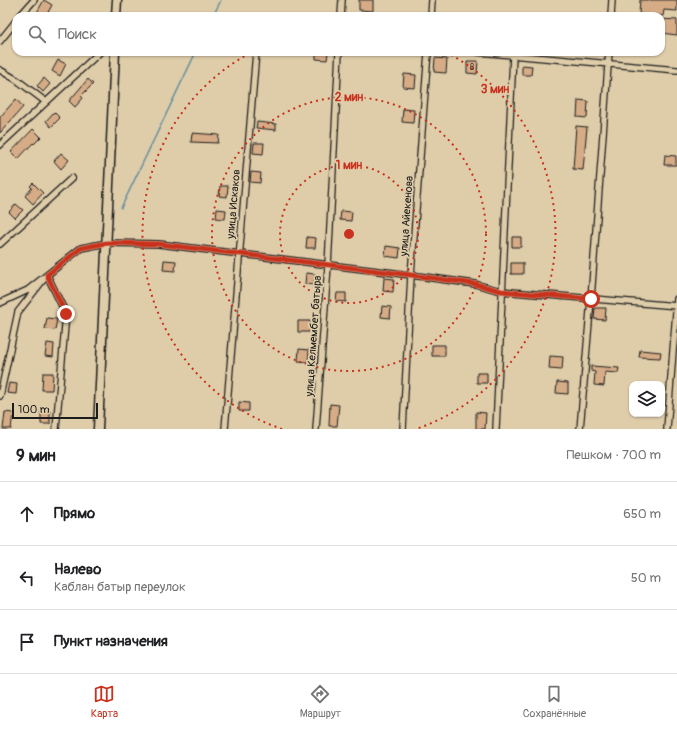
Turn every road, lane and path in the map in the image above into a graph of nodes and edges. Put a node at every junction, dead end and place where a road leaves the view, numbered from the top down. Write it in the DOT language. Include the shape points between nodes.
graph roads {
  1 [pos="34,0"];
  2 [pos="117,0"];
  3 [pos="342,0"];
  4 [pos="432,0"];
  5 [pos="612,0"];
  6 [pos="24,12"];
  7 [pos="116,12"];
  8 [pos="341,12"];
  9 [pos="431,12"];
  10 [pos="611,12"];
  11 [pos="12,26"];
  12 [pos="0,41"];
  13 [pos="96,56"];
  14 [pos="115,56"];
  15 [pos="256,56"];
  16 [pos="339,56"];
  17 [pos="428,56"];
  18 [pos="512,56"];
  19 [pos="523,56"];
  20 [pos="609,56"];
  21 [pos="608,64"];
  22 [pos="0,70"];
  23 [pos="677,70"];
  24 [pos="46,102"];
  25 [pos="0,145"];
  26 [pos="72,178"];
  27 [pos="107,243"];
  28 [pos="0,244"];
  29 [pos="239,254"];
  30 [pos="328,266"];
  31 [pos="47,275"];
  32 [pos="411,275"];
  33 [pos="501,291"];
  34 [pos="591,299"];
  35 [pos="677,299"];
  36 [pos="0,303"];
  37 [pos="677,306"];
  38 [pos="0,396"];
  39 [pos="56,429"];
  40 [pos="98,429"];
  41 [pos="225,429"];
  42 [pos="316,429"];
  43 [pos="403,429"];
  44 [pos="496,429"];
  45 [pos="580,429"];
  46 [pos="667,429"];
  1 -- 6 [label="street"];
  2 -- 7 [label="main road"];
  3 -- 8 [label="street"];
  4 -- 9 [label="street"];
  5 -- 10 [label="street"];
  11 -- 12 [label="street"];
  13 -- 24 [label="street"];
  14 -- 27 [label="main road"];
  15 -- 29 [label="street, улица Искаков"];
  16 -- 30 [label="street, улица Келмембет батыра"];
  17 -- 32 [label="street, улица Айекенова"];
  18 -- 33 [label="street"];
  19 -- 21 [label="street"];
  20 -- 21 [label="street"];
  21 -- 23 [label="street"];
  21 -- 34 [label="street"];
  22 -- 24 [label="street"];
  24 -- 25 [label="street"];
  26 -- 28 [label="street"];
  27 -- 29 [label="street" via="159,244"];
  27 -- 31 [label="street" via="81,248"];
  27 -- 40 [label="main road"];
  29 -- 30 [label="street"];
  29 -- 41 [label="street, улица Искаков"];
  30 -- 32 [label="street"];
  30 -- 42 [label="street, улица Келмембет батыра"];
  31 -- 36 [label="street" via="28,290"];
  31 -- 38 [label="street" via="18,312"];
  31 -- 39 [label="street" via="66,314"];
  32 -- 33 [label="street" via="475,284"];
  32 -- 43 [label="street, улица Айекенова"];
  33 -- 34 [label="street"];
  33 -- 44 [label="street"];
  34 -- 37 [label="street"];
  34 -- 45 [label="street"];
  35 -- 37 [label="street"];
  37 -- 46 [label="street"];
}
